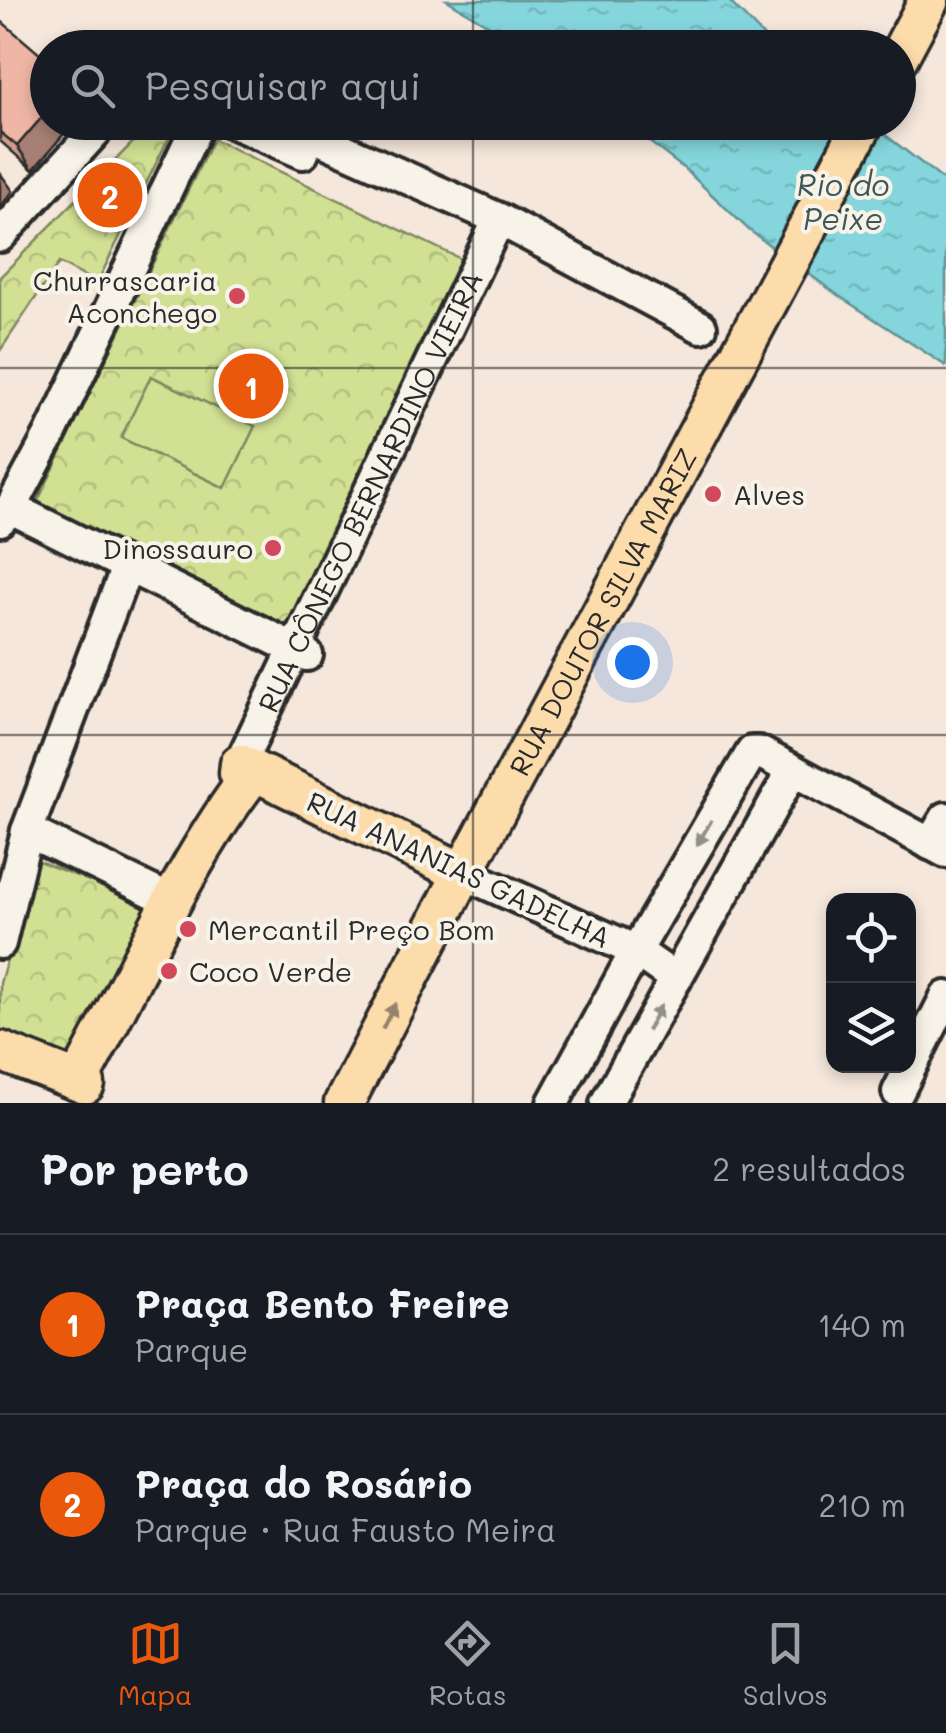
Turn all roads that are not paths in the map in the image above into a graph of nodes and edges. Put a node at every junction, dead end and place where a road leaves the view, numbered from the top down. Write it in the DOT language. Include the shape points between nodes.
graph roads {
  1 [pos="930,0"];
  2 [pos="913,30"];
  3 [pos="88,140"];
  4 [pos="190,140"];
  5 [pos="276,140"];
  6 [pos="318,140"];
  7 [pos="855,140"];
  8 [pos="503,232"];
  9 [pos="0,236"];
  10 [pos="702,327"];
  11 [pos="5,514"];
  12 [pos="127,566"];
  13 [pos="300,651"];
  14 [pos="793,770"];
  15 [pos="243,777"];
  16 [pos="27,831"];
  17 [pos="941,838"];
  18 [pos="10,862"];
  19 [pos="463,873"];
  20 [pos="5,902"];
  21 [pos="174,902"];
  22 [pos="0,942"];
  23 [pos="636,951"];
  24 [pos="676,978"];
  25 [pos="946,997"];
  26 [pos="0,1051"];
  27 [pos="76,1088"];
  28 [pos="898,1092"];
  29 [pos="344,1103"];
  30 [pos="553,1103"];
  31 [pos="606,1103"];
  1 -- 2 [label="main road"];
  3 -- 9 [label="street"];
  4 -- 11 [label="street" via="51,433"];
  5 -- 8 [label="street"];
  6 -- 8 [label="street"];
  7 -- 19 [label="main road, RUA DOUTOR SILVA MARIZ"];
  8 -- 10 [label="street"];
  8 -- 13 [label="street, RUA CÔNEGO BERNARDINO VIEIRA"];
  11 -- 12 [label="street"];
  12 -- 13 [label="street"];
  12 -- 16 [label="street"];
  13 -- 15 [label="street, RUA CÔNEGO BERNARDINO VIEIRA"];
  14 -- 17 [label="street"];
  14 -- 23 [label="street, one-way" via="749,754"];
  14 -- 24 [label="street"];
  15 -- 19 [label="main road, RUA ANANIAS GADELHA"];
  15 -- 21 [label="main road"];
  16 -- 18 [label="street"];
  16 -- 21 [label="street"];
  18 -- 20 [label="street"];
  19 -- 23 [label="street, RUA ANANIAS GADELHA"];
  29 -- 19 [label="main road, RUA DOUTOR SILVA MARIZ, one-way"];
  20 -- 22 [label="street"];
  21 -- 27 [label="main road"];
  23 -- 24 [label="street, RUA ANANIAS GADELHA"];
  23 -- 30 [label="street"];
  31 -- 24 [label="street, one-way"];
  25 -- 28 [label="street"];
  26 -- 27 [label="main road"];
}
